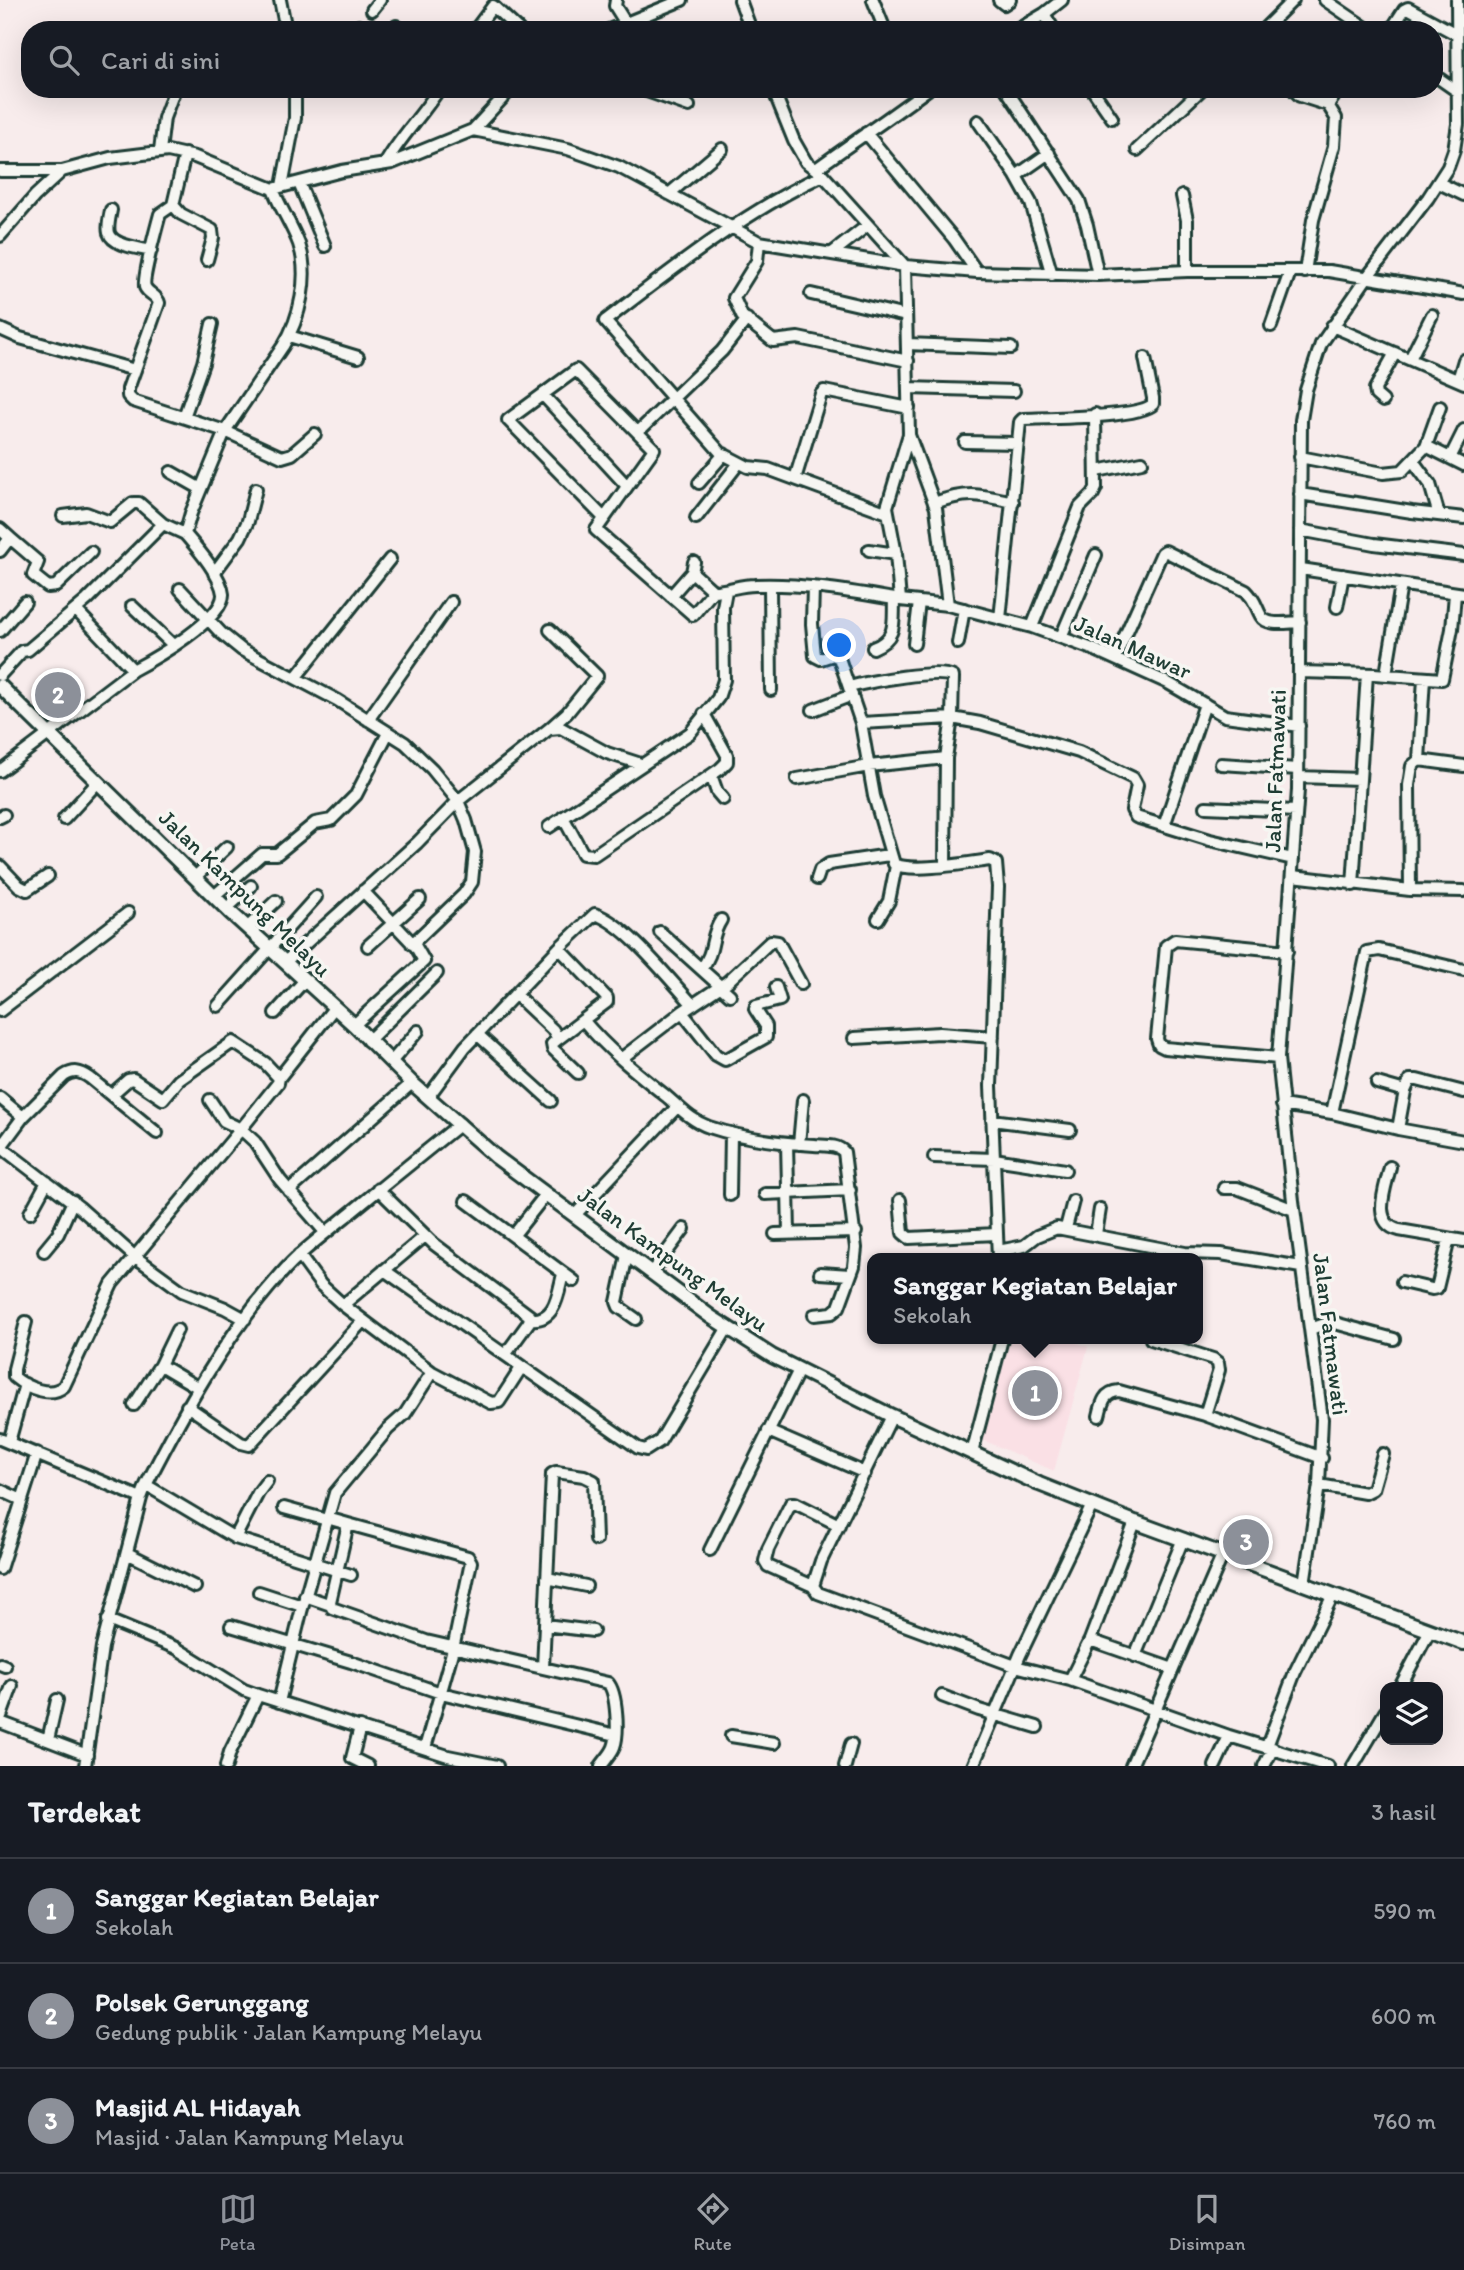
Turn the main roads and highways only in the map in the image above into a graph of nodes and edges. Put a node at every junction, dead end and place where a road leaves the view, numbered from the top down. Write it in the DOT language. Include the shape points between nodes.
graph roads {
  1 [pos="0,686"];
  2 [pos="1464,1643"];
  1 -- 2 [label="main road, Jalan Kampung Melayu" via="247,928 496,1157 772,1356 1039,1484"];
}
